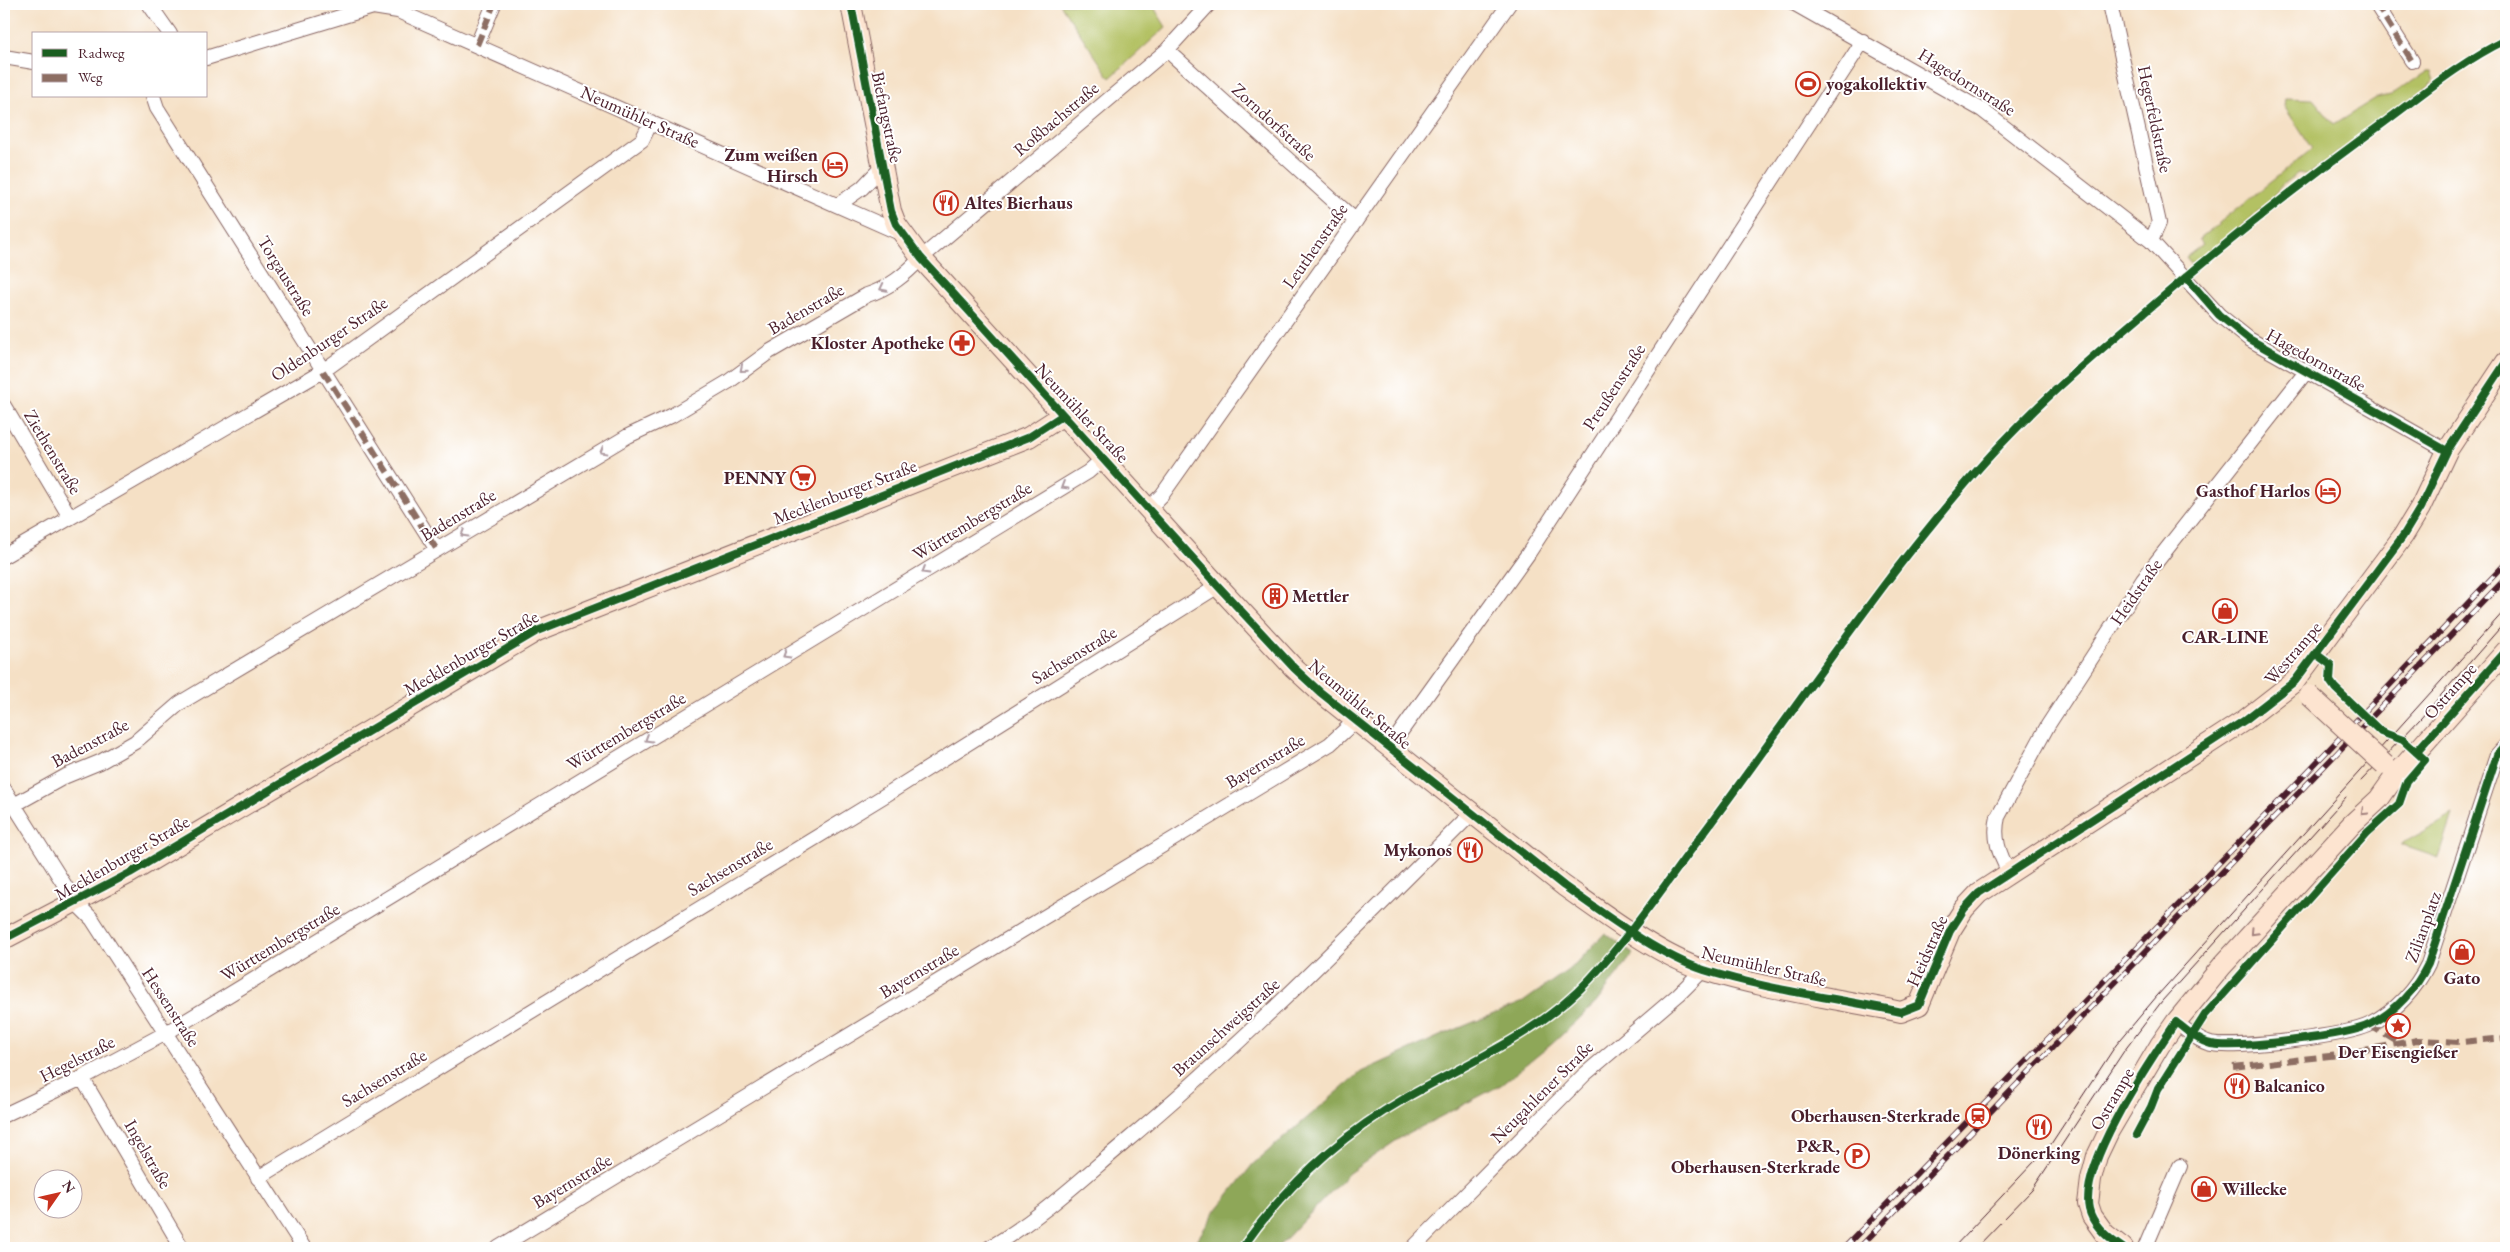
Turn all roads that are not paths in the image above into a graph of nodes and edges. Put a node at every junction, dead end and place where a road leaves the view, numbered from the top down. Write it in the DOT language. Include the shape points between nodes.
graph roads {
  1 [pos="149,4"];
  2 [pos="494,4"];
  3 [pos="851,4"];
  4 [pos="1210,4"];
  5 [pos="1508,4"];
  6 [pos="1796,4"];
  7 [pos="2110,4"];
  8 [pos="2376,4"];
  9 [pos="372,6"];
  10 [pos="169,32"];
  11 [pos="1863,41"];
  12 [pos="477,45"];
  13 [pos="1167,50"];
  14 [pos="4,57"];
  15 [pos="208,57"];
  16 [pos="2412,61"];
  17 [pos="32,62"];
  18 [pos="154,98"];
  19 [pos="651,122"];
  20 [pos="882,167"];
  21 [pos="838,205"];
  22 [pos="1356,221"];
  23 [pos="903,234"];
  24 [pos="2151,241"];
  25 [pos="921,258"];
  26 [pos="2506,362"];
  27 [pos="323,371"];
  28 [pos="2306,372"];
  29 [pos="4,406"];
  30 [pos="1063,415"];
  31 [pos="2446,451"];
  32 [pos="1104,458"];
  33 [pos="1149,508"];
  34 [pos="70,517"];
  35 [pos="437,550"];
  36 [pos="4,556"];
  37 [pos="1218,586"];
  38 [pos="2506,650"];
  39 [pos="2295,681"];
  40 [pos="1355,721"];
  41 [pos="2506,745"];
  42 [pos="1389,748"];
  43 [pos="2390,770"];
  44 [pos="4,789"];
  45 [pos="14,805"];
  46 [pos="1471,814"];
  47 [pos="2009,872"];
  48 [pos="76,903"];
  49 [pos="4,939"];
  50 [pos="1704,970"];
  51 [pos="1918,1005"];
  52 [pos="2176,1022"];
  53 [pos="166,1034"];
  54 [pos="82,1078"];
  55 [pos="4,1115"];
  56 [pos="2180,1166"];
  57 [pos="258,1178"];
  58 [pos="2117,1244"];
  59 [pos="182,1248"];
  60 [pos="304,1248"];
  61 [pos="498,1248"];
  62 [pos="989,1248"];
  63 [pos="1413,1248"];
  64 [pos="2145,1248"];
  1 -- 10 [label="street"];
  2 -- 12 [label="street"];
  3 -- 20 [label="main road, Biefangstraße"];
  4 -- 13 [label="street, Roßbachstraße"];
  5 -- 22 [label="street, Leuthenstraße"];
  6 -- 11 [label="street, Hagedornstraße"];
  7 -- 24 [label="street, Hegerfeldstraße" via="2159,223"];
  8 -- 16 [label="street"];
  9 -- 12 [label="street, Neumühler Straße" via="398,11"];
  9 -- 15 [label="street, Neumühler Straße"];
  11 -- 24 [label="street, Hagedornstraße" via="1982,110"];
  11 -- 42 [label="street, Preußenstraße" via="1528,554"];
  12 -- 19 [label="street, Neumühler Straße"];
  13 -- 22 [label="street, Zorndorfstraße"];
  13 -- 25 [label="street, Roßbachstraße"];
  14 -- 17 [label="street"];
  18 -- 27 [label="street, Torgaustraße"];
  19 -- 21 [label="street, Neumühler Straße"];
  19 -- 27 [label="street, Oldenburger Straße" via="642,140"];
  20 -- 21 [label="street, Biefangstraße" via="862,188"];
  20 -- 23 [label="main road, Biefangstraße" via="891,211"];
  21 -- 23 [label="street, Neumühler Straße"];
  22 -- 33 [label="street, Leuthenstraße" via="1162,495"];
  23 -- 25 [label="main road, Neumühler Straße"];
  24 -- 28 [label="street, Hagedornstraße" via="2232,326"];
  25 -- 30 [label="main road, Neumühler Straße"];
  25 -- 35 [label="street, Badenstraße, one-way" via="906,275 866,295 769,352 728,382 671,416 628,436"];
  26 -- 31 [label="main road, Westrampe"];
  27 -- 34 [label="street, Oldenburger Straße"];
  27 -- 35 [label="street, Torgaustraße"];
  28 -- 31 [label="street, Hagedornstraße"];
  28 -- 47 [label="street, Heidstraße" via="2143,579 2048,725 1998,817 1994,831"];
  29 -- 34 [label="street, Ziethenstraße"];
  30 -- 32 [label="main road, Neumühler Straße"];
  30 -- 48 [label="main road, Mecklenburger Straße" via="1029,437 537,631"];
  31 -- 39 [label="main road, Westrampe" via="2420,508 2403,536"];
  32 -- 33 [label="main road, Neumühler Straße"];
  32 -- 53 [label="street, Württembergstraße, one-way" via="1088,472"];
  33 -- 37 [label="main road, Neumühler Straße"];
  34 -- 36 [label="street, Oldenburger Straße"];
  35 -- 45 [label="street, Badenstraße" via="180,702 158,724 128,746"];
  37 -- 40 [label="main road, Neumühler Straße" via="1294,668"];
  37 -- 57 [label="street, Sachsenstraße" via="884,796"];
  38 -- 43 [label="main road, Ostrampe"];
  39 -- 43 [label="main road, bridge"];
  39 -- 47 [label="main road, Westrampe" via="2230,731"];
  40 -- 42 [label="main road, Neumühler Straße"];
  40 -- 61 [label="street, Bayernstraße" via="1330,744"];
  41 -- 52 [label="street, Zilianplatz" via="2497,755 2428,964 2398,1005 2356,1030 2254,1043 2210,1044"];
  42 -- 46 [label="main road, Neumühler Straße"];
  43 -- 52 [label="main road, Ostrampe, one-way" via="2379,799 2352,824 2222,966"];
  44 -- 45 [label="street, Hessenstraße"];
  45 -- 48 [label="street, Hessenstraße"];
  46 -- 50 [label="main road, Neumühler Straße" via="1602,913 1654,945"];
  46 -- 62 [label="street, Braunschweigstraße" via="1219,1061 1040,1214"];
  47 -- 51 [label="main road, Heidstraße" via="1979,893 1956,920"];
  48 -- 49 [label="main road, Mecklenburger Straße"];
  48 -- 53 [label="street, Hessenstraße" via="92,919"];
  50 -- 51 [label="main road, Neumühler Straße" via="1902,1012"];
  50 -- 63 [label="street, Neugahlener Straße" via="1584,1075"];
  52 -- 58 [label="main road, Ostrampe" via="2109,1131 2095,1162 2088,1196 2092,1216"];
  53 -- 54 [label="street, Hegelstraße"];
  53 -- 57 [label="street, Hessenstraße"];
  54 -- 55 [label="street, Hegelstraße"];
  54 -- 59 [label="street, Ingelstraße"];
  56 -- 64 [label="street"];
  57 -- 60 [label="street, Hessenstraße"];
}
